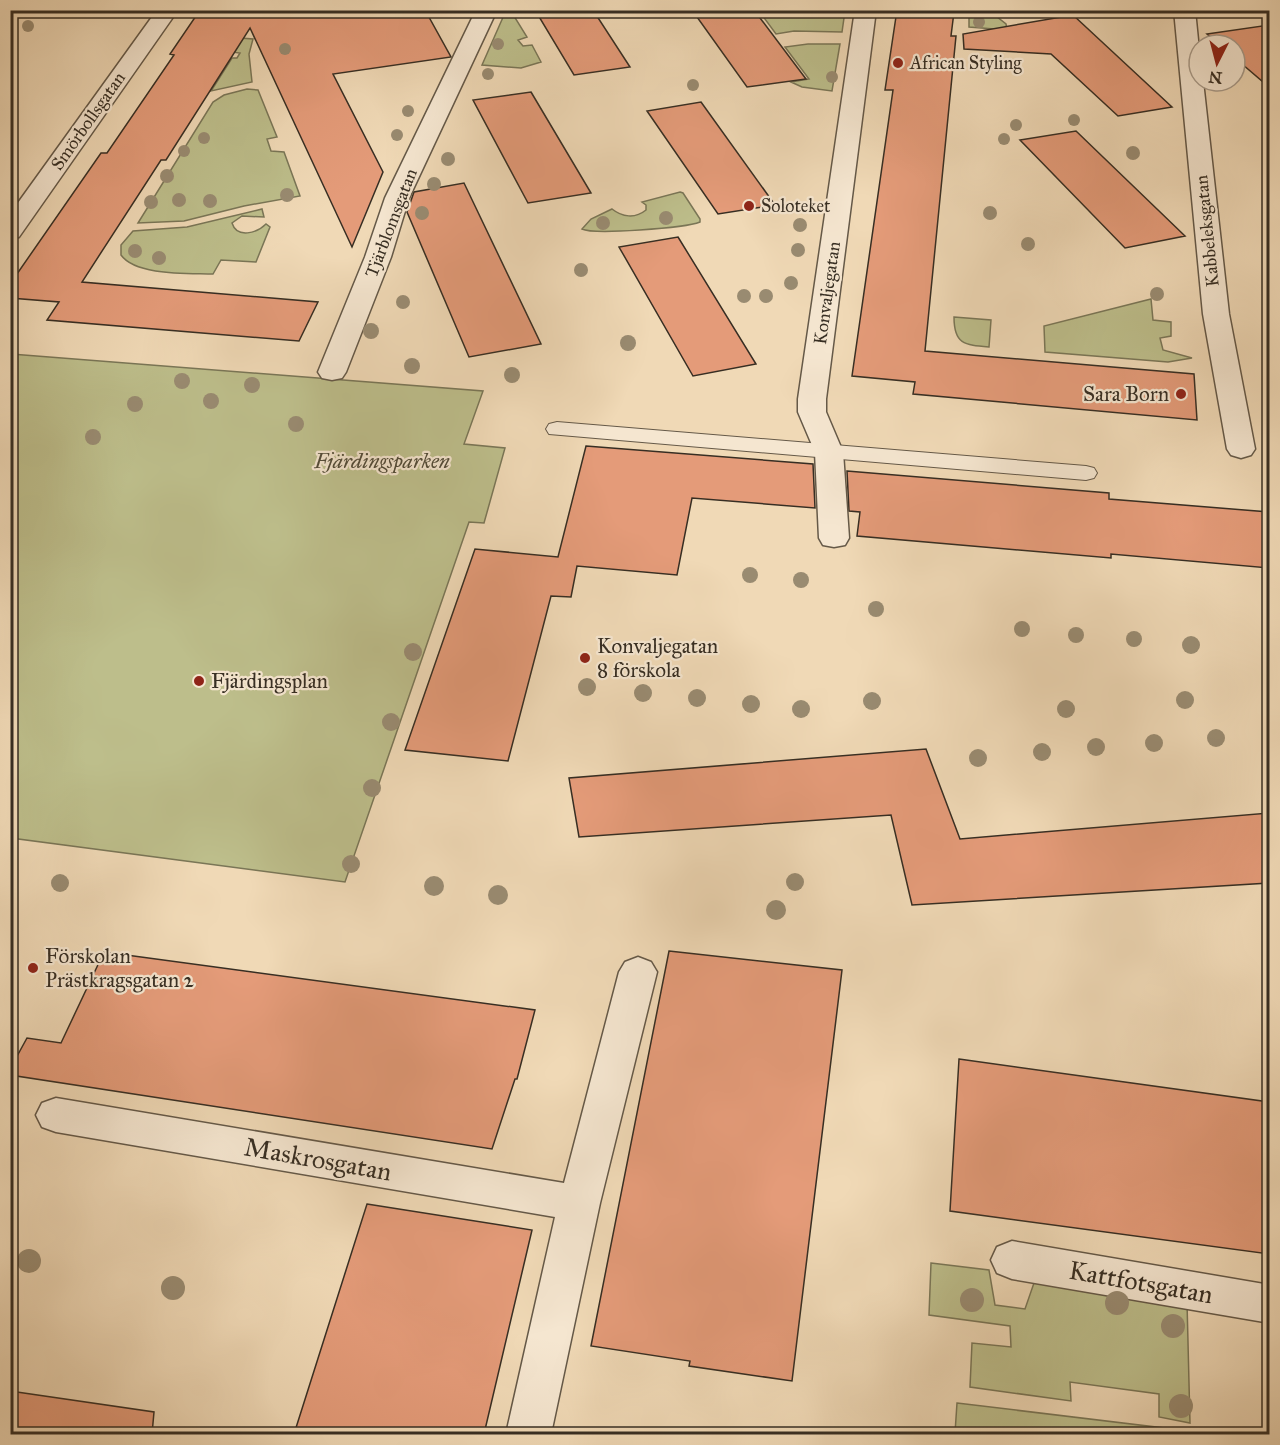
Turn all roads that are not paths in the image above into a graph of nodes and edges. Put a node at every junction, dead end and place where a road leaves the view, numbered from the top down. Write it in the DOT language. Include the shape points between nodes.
graph roads {
  1 [pos="168,10"];
  2 [pos="487,10"];
  3 [pos="866,10"];
  4 [pos="1184,10"];
  5 [pos="10,232"];
  6 [pos="332,372"];
  7 [pos="557,429"];
  8 [pos="1241,449"];
  9 [pos="829,452"];
  10 [pos="1086,473"];
  11 [pos="834,538"];
  12 [pos="638,972"];
  13 [pos="56,1115"];
  14 [pos="579,1203"];
  15 [pos="1012,1260"];
  16 [pos="1269,1304"];
  17 [pos="530,1434"];
  1 -- 5 [label="street, Smörbollsgatan"];
  2 -- 6 [label="street, Tjärblomsgatan" via="397,198"];
  3 -- 9 [label="street, Konvaljegatan" via="812,399 812,412"];
  4 -- 8 [label="street, Kabbeleksgatan" via="1216,314"];
  7 -- 9 [label="lane"];
  9 -- 10 [label="lane"];
  9 -- 11 [label="street, Konvaljegatan"];
  12 -- 14 [label="street"];
  13 -- 14 [label="street, Maskrosgatan"];
  14 -- 17 [label="street"];
  15 -- 16 [label="street, Kattfotsgatan"];
}
